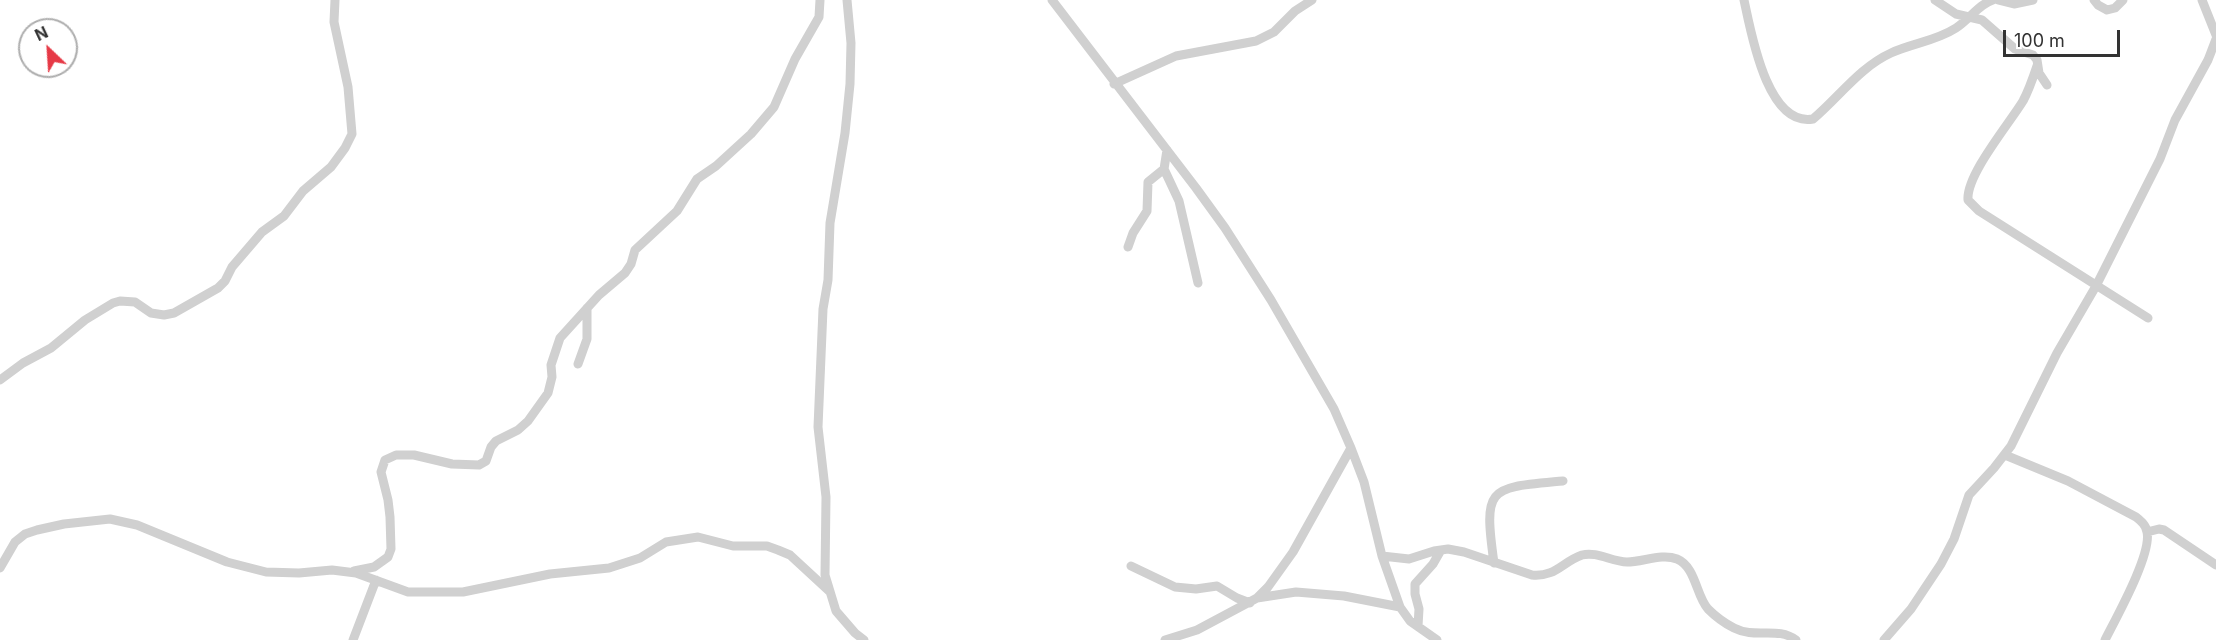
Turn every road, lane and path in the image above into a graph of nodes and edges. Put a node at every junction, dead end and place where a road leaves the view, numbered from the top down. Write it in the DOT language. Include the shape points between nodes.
graph roads {
  1 [pos="335,0"];
  2 [pos="820,0"];
  3 [pos="847,0"];
  4 [pos="1052,0"];
  5 [pos="1312,0"];
  6 [pos="1744,0"];
  7 [pos="1935,0"];
  8 [pos="1996,0"];
  9 [pos="2033,0"];
  10 [pos="2094,0"];
  11 [pos="2123,0"];
  12 [pos="2202,0"];
  13 [pos="1972,16"];
  14 [pos="2216,37"];
  15 [pos="2037,66"];
  16 [pos="1114,84"];
  17 [pos="2047,85"];
  18 [pos="1167,150"];
  19 [pos="1164,169"];
  20 [pos="1128,247"];
  21 [pos="1198,283"];
  22 [pos="2096,286"];
  23 [pos="587,308"];
  24 [pos="2148,318"];
  25 [pos="578,364"];
  26 [pos="0,380"];
  27 [pos="1351,448"];
  28 [pos="2005,455"];
  29 [pos="1563,481"];
  30 [pos="2147,532"];
  31 [pos="1441,550"];
  32 [pos="1382,555"];
  33 [pos="1494,563"];
  34 [pos="2216,565"];
  35 [pos="1131,566"];
  36 [pos="0,568"];
  37 [pos="350,572"];
  38 [pos="375,580"];
  39 [pos="829,591"];
  40 [pos="1253,601"];
  41 [pos="1400,607"];
  42 [pos="1418,626"];
  43 [pos="1434,639"];
  44 [pos="353,640"];
  45 [pos="864,640"];
  46 [pos="1165,640"];
  47 [pos="1796,640"];
  48 [pos="1884,640"];
  49 [pos="2105,640"];
  1 -- 26 [label="street" via="334,22 350,96 352,134 331,167 303,191 284,216 262,232 218,288 164,315 151,313 129,300 112,303"];
  2 -- 23 [label="street" via="819,17 774,107 751,134 697,179 677,211 635,250 625,273"];
  3 -- 39 [label="street" via="852,51 850,84 846,133 830,223 818,418"];
  4 -- 16 [label="street"];
  5 -- 16 [label="street" via="1274,32 1256,41 1176,56"];
  6 -- 13 [label="street" via="1762,68 1773,93 1787,112 1806,120 1813,119 1872,64 1892,52 1945,34"];
  7 -- 13 [label="street" via="1956,14"];
  8 -- 9 [label="street" via="2014,4"];
  8 -- 13 [label="street" via="1984,4"];
  10 -- 11 [label="street" via="2107,10"];
  12 -- 14 [label="street"];
  13 -- 15 [label="street" via="2015,49 2033,55"];
  14 -- 22 [label="street"];
  15 -- 17 [label="street"];
  15 -- 22 [label="street" via="2024,99 1981,165 1968,200"];
  16 -- 18 [label="street"];
  18 -- 19 [label="street"];
  18 -- 27 [label="street" via="1265,290 1318,380"];
  19 -- 20 [label="street" via="1148,182 1147,211"];
  19 -- 21 [label="street" via="1179,201"];
  22 -- 24 [label="street"];
  22 -- 28 [label="street"];
  23 -- 25 [label="street" via="587,339"];
  23 -- 37 [label="street" via="560,338 551,365 548,393 540,407 518,430 496,441 483,463 452,464 404,454 385,460 381,472 388,500 391,549 388,557 374,567"];
  27 -- 32 [label="street" via="1364,482"];
  27 -- 40 [label="street" via="1298,544"];
  28 -- 30 [label="street" via="2048,471 2126,512"];
  28 -- 48 [label="street" via="1969,495 1944,559 1911,609"];
  29 -- 33 [label="street" via="1513,485 1494,498 1488,519"];
  30 -- 34 [label="street" via="2164,530"];
  30 -- 49 [label="street" via="2146,550"];
  31 -- 32 [label="street" via="1409,559"];
  31 -- 33 [label="street" via="1464,552"];
  31 -- 42 [label="street" via="1415,584"];
  32 -- 41 [label="street"];
  33 -- 47 [label="street" via="1542,576 1589,554 1628,562 1677,559 1690,572 1708,610 1733,628 1756,634 1788,634"];
  35 -- 40 [label="street" via="1175,587 1217,586 1236,598"];
  36 -- 37 [label="street" via="15,542 25,534 64,524 110,519 137,525 227,562 266,572"];
  37 -- 38 [label="street"];
  38 -- 39 [label="street" via="408,592 463,592 550,574 609,568 640,558 666,542 698,537 733,546 778,549"];
  38 -- 44 [label="street"];
  39 -- 45 [label="street" via="836,611"];
  40 -- 41 [label="street" via="1296,592"];
  40 -- 46 [label="street" via="1197,630"];
  41 -- 42 [label="street"];
  42 -- 43 [label="street"];
}
